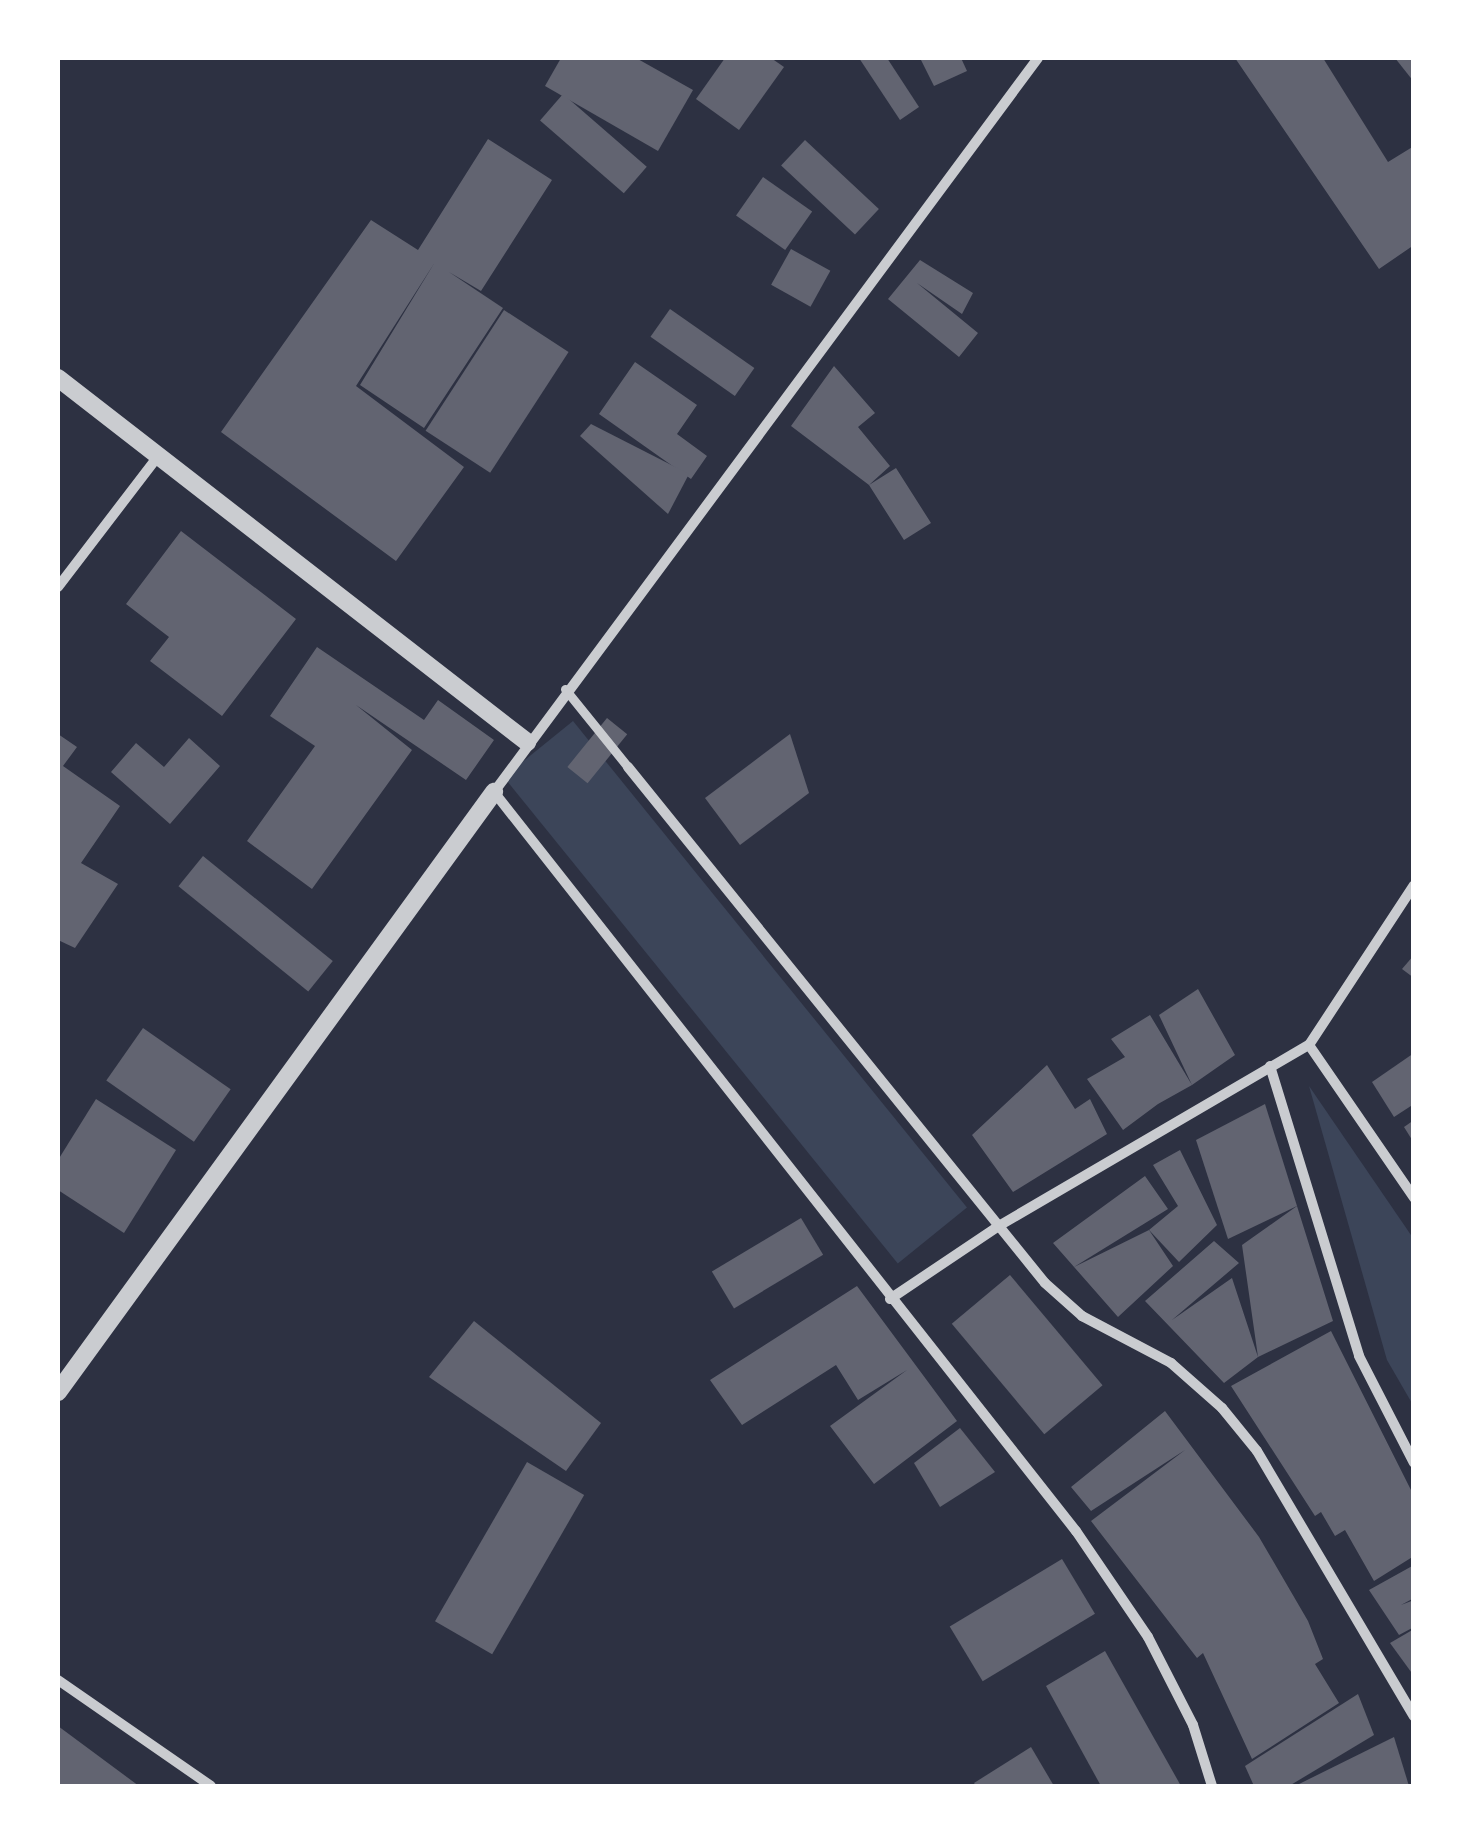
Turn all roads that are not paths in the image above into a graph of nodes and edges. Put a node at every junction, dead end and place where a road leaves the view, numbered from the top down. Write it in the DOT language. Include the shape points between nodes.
graph roads {
  1 [pos="1038,58"];
  2 [pos="58,378"];
  3 [pos="158,456"];
  4 [pos="58,586"];
  5 [pos="565,689"];
  6 [pos="527,742"];
  7 [pos="628,767"];
  8 [pos="494,792"];
  9 [pos="1414,885"];
  10 [pos="1309,1045"];
  11 [pos="1270,1066"];
  12 [pos="1414,1198"];
  13 [pos="997,1227"];
  14 [pos="890,1300"];
  15 [pos="58,1392"];
  16 [pos="1414,1462"];
  17 [pos="58,1680"];
  18 [pos="1414,1716"];
  19 [pos="211,1786"];
  20 [pos="1212,1786"];
  1 -- 5 [label="street"];
  2 -- 3 [label="street"];
  3 -- 4 [label="street"];
  3 -- 6 [label="street"];
  5 -- 6 [label="street"];
  5 -- 7 [label="street"];
  6 -- 8 [label="street"];
  7 -- 13 [label="street"];
  8 -- 14 [label="street"];
  8 -- 15 [label="street"];
  9 -- 10 [label="street"];
  10 -- 11 [label="street"];
  10 -- 12 [label="street"];
  11 -- 13 [label="street"];
  11 -- 16 [label="street" via="1359,1356"];
  13 -- 14 [label="street"];
  13 -- 18 [label="street" via="1082,1316 1171,1363 1222,1408 1257,1451"];
  14 -- 20 [label="street" via="1076,1531 1148,1638 1193,1724"];
  17 -- 19 [label="street"];
}
